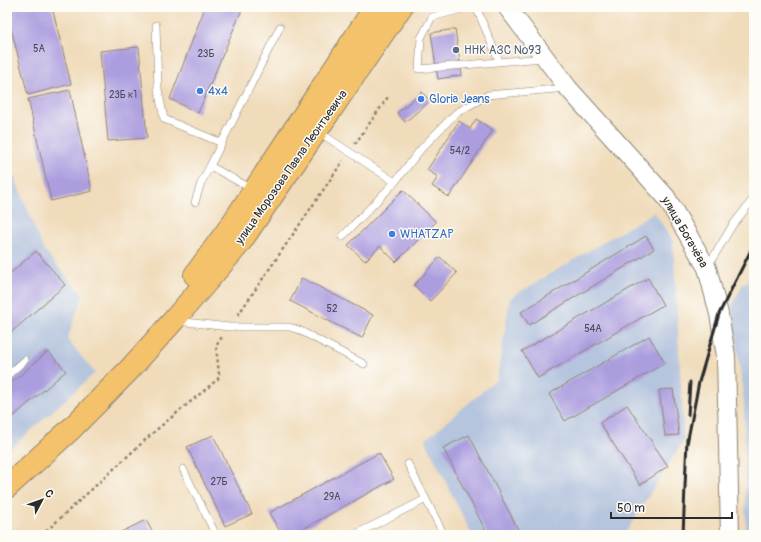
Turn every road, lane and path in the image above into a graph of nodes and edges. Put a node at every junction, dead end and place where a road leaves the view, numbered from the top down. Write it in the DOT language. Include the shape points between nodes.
graph roads {
  1 [pos="375,7"];
  2 [pos="401,7"];
  3 [pos="469,7"];
  4 [pos="476,7"];
  5 [pos="507,7"];
  6 [pos="156,24"];
  7 [pos="280,27"];
  8 [pos="545,57"];
  9 [pos="499,62"];
  10 [pos="568,88"];
  11 [pos="317,130"];
  12 [pos="222,143"];
  13 [pos="210,166"];
  14 [pos="395,182"];
  15 [pos="254,190"];
  16 [pos="754,198"];
  17 [pos="195,202"];
  18 [pos="342,237"];
  19 [pos="707,268"];
  20 [pos="173,321"];
  21 [pos="25,360"];
  22 [pos="364,364"];
  23 [pos="7,376"];
  24 [pos="408,464"];
  25 [pos="182,469"];
  26 [pos="7,487"];
  27 [pos="426,499"];
  28 [pos="216,535"];
  29 [pos="354,535"];
  30 [pos="444,535"];
  31 [pos="730,535"];
  1 -- 15 [label="main road, улица Морозова Павла Леонтьевича"];
  2 -- 11 [label="main road, улица Морозова Павла Леонтьевича"];
  3 -- 9 [label="lane" via="432,17 421,38 419,69"];
  4 -- 9 [label="lane"];
  5 -- 8 [label="street, улица Богачёва"];
  6 -- 12 [label="lane" via="158,89 164,118"];
  7 -- 12 [label="lane"];
  8 -- 9 [label="lane"];
  8 -- 10 [label="street, улица Богачёва"];
  10 -- 14 [label="lane" via="488,96 456,113 421,148"];
  10 -- 19 [label="street, улица Богачёва" via="666,197"];
  11 -- 14 [label="lane"];
  11 -- 20 [label="main road, улица Морозова Павла Леонтьевича" via="239,244"];
  12 -- 13 [label="lane"];
  13 -- 15 [label="lane"];
  13 -- 17 [label="lane"];
  14 -- 18 [label="lane"];
  15 -- 20 [label="main road, улица Морозова Павла Леонтьевича" via="190,282"];
  16 -- 19 [label="lane" via="732,226"];
  19 -- 31 [label="street, улица Богачёва" via="719,314 726,356"];
  20 -- 22 [label="lane" via="230,327 290,327"];
  20 -- 26 [label="main road, улица Морозова Павла Леонтьевича" via="71,429"];
  21 -- 23 [label="lane"];
  24 -- 27 [label="lane"];
  25 -- 28 [label="lane"];
  27 -- 29 [label="lane"];
  27 -- 30 [label="lane"];
}
